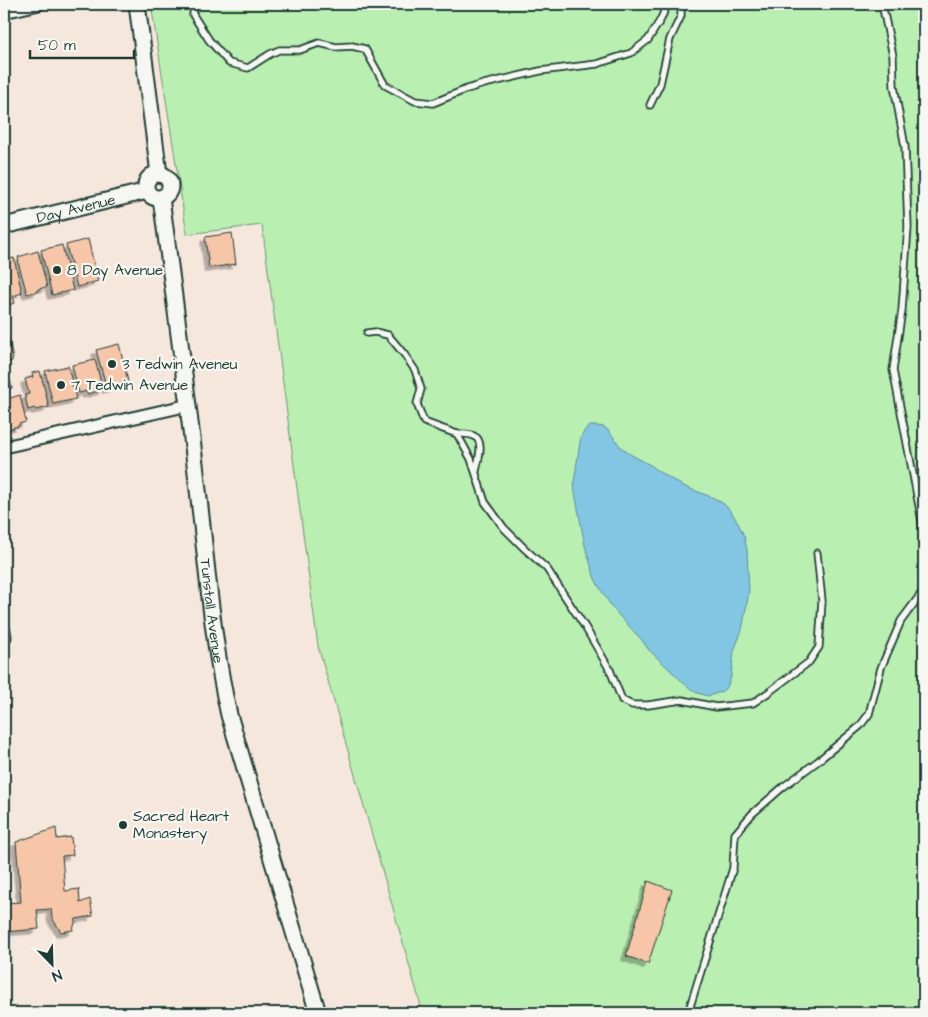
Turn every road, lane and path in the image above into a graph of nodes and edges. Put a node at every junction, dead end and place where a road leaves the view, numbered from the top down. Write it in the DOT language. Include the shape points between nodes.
graph roads {
  1 [pos="39,4"];
  2 [pos="137,4"];
  3 [pos="194,4"];
  4 [pos="667,4"];
  5 [pos="681,4"];
  6 [pos="882,4"];
  7 [pos="4,12"];
  8 [pos="650,105"];
  9 [pos="159,174"];
  10 [pos="147,191"];
  11 [pos="161,198"];
  12 [pos="4,226"];
  13 [pos="367,333"];
  14 [pos="189,405"];
  15 [pos="457,434"];
  16 [pos="4,447"];
  17 [pos="476,473"];
  18 [pos="924,532"];
  19 [pos="817,553"];
  20 [pos="924,590"];
  21 [pos="318,1013"];
  22 [pos="688,1013"];
  1 -- 7 [label="street"];
  2 -- 9 [label="street"];
  3 -- 4 [label="lane" via="193,15 229,63 248,68 279,50 300,50 319,44 352,46 365,50 385,85 415,101 433,103 489,83 597,64 631,53 648,40"];
  5 -- 8 [label="lane" via="681,16 670,39 660,84"];
  6 -- 18 [label="lane" via="893,56 894,86 905,147 908,218 902,310 893,370"];
  9 -- 10 [label="street" via="148,179"];
  9 -- 11 [label="street" via="170,182 168,192"];
  10 -- 11 [label="street" via="153,197"];
  10 -- 12 [label="street, Day Avenue"];
  11 -- 14 [label="street, Tunstall Avenue"];
  13 -- 15 [label="lane" via="388,335 415,370 422,389 417,404 424,422"];
  14 -- 16 [label="street"];
  14 -- 21 [label="street, Tunstall Avenue" via="222,686"];
  15 -- 17 [label="lane"];
  15 -- 17 [label="lane" via="478,438"];
  17 -- 19 [label="lane" via="486,502 504,528 547,569 610,670 622,700 632,705 682,700 716,707 754,703 809,662 819,647 822,601"];
  20 -- 22 [label="lane" via="901,621 881,668 869,714 860,726 783,787 735,834 733,868"];
}
